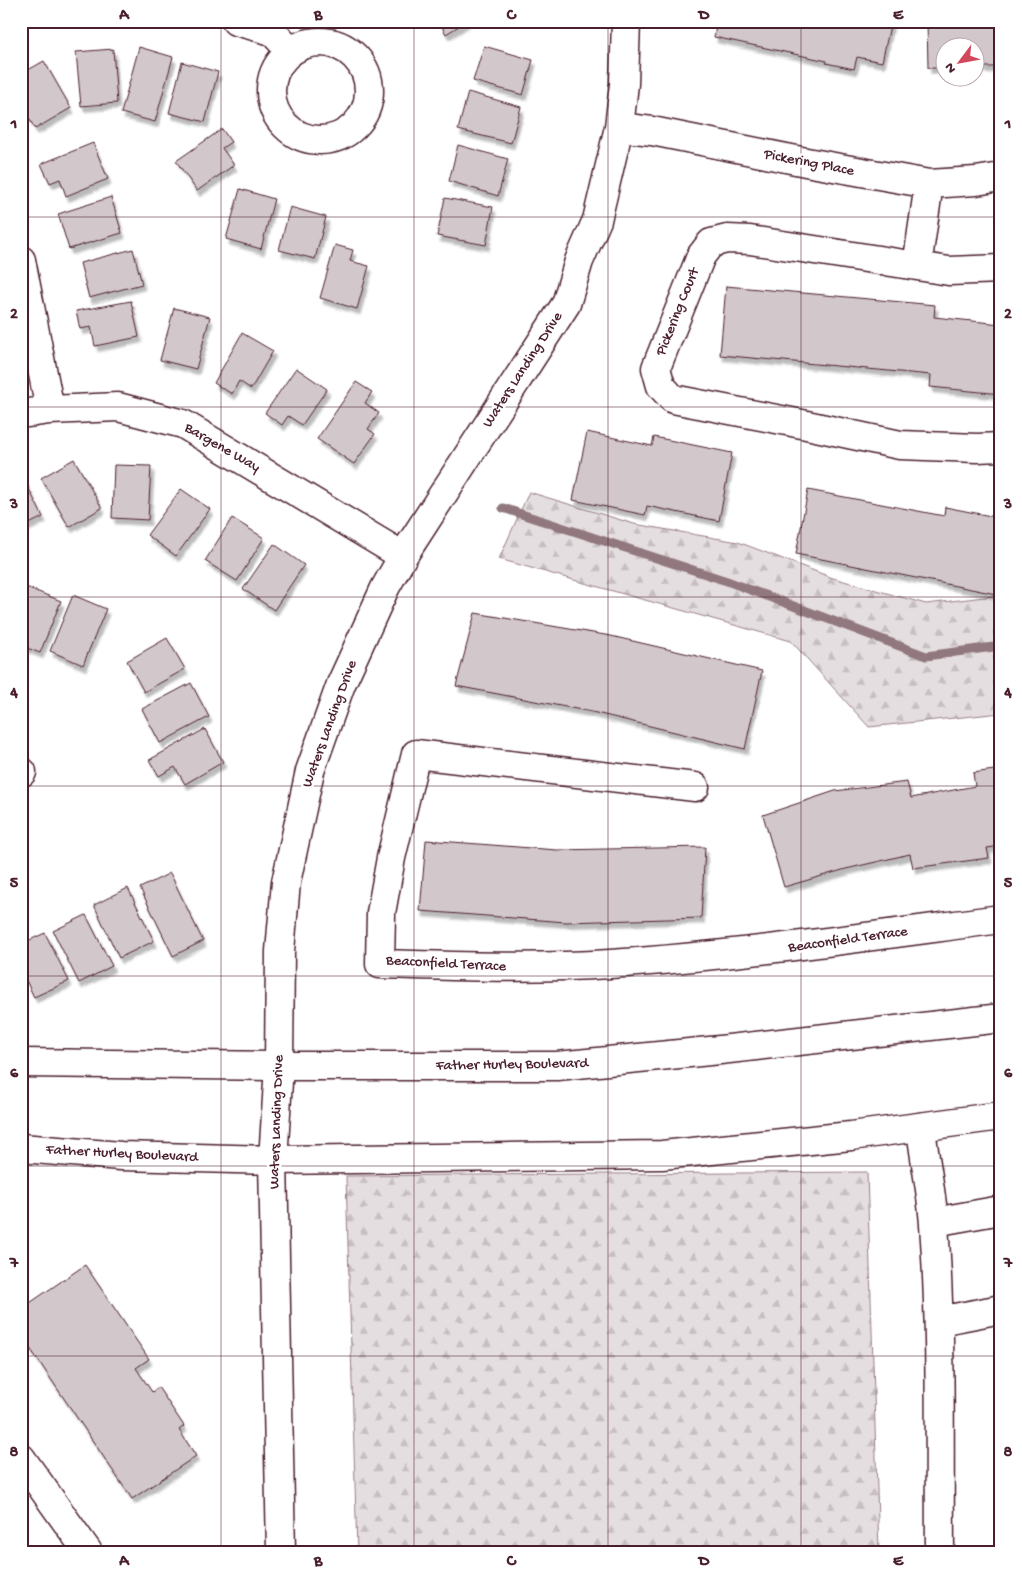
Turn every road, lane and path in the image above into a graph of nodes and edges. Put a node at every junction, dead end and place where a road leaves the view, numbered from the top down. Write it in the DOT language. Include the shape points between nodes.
graph roads {
  1 [pos="236,21"];
  2 [pos="626,21"];
  3 [pos="290,51"];
  4 [pos="619,127"];
  5 [pos="1001,177"];
  6 [pos="929,184"];
  7 [pos="21,260"];
  8 [pos="917,266"];
  9 [pos="1001,270"];
  10 [pos="50,410"];
  11 [pos="21,414"];
  12 [pos="1001,447"];
  13 [pos="403,556"];
  14 [pos="695,787"];
  15 [pos="1001,919"];
  16 [pos="1001,1018"];
  17 [pos="21,1063"];
  18 [pos="279,1066"];
  19 [pos="1001,1116"];
  20 [pos="921,1127"];
  21 [pos="21,1148"];
  22 [pos="273,1160"];
  23 [pos="1001,1210"];
  24 [pos="934,1222"];
  25 [pos="1001,1309"];
  26 [pos="939,1320"];
  27 [pos="21,1458"];
  28 [pos="88,1552"];
  29 [pos="281,1552"];
  30 [pos="940,1552"];
  1 -- 3 [label="street" via="272,31"];
  2 -- 4 [label="street, Waters Landing Drive"];
  4 -- 6 [label="street, Pickering Place"];
  4 -- 13 [label="street, Waters Landing Drive" via="597,220 566,304"];
  5 -- 6 [label="street, Pickering Place"];
  6 -- 8 [label="street"];
  7 -- 10 [label="street"];
  8 -- 9 [label="street, Pickering Court" via="949,271"];
  8 -- 12 [label="street, Pickering Court" via="750,240 727,238 711,243 701,256 656,368 660,386 673,399 900,445"];
  10 -- 11 [label="street, Bargene Way"];
  10 -- 13 [label="street, Bargene Way" via="118,407 183,424"];
  13 -- 18 [label="street, Waters Landing Drive" via="341,684 310,772 286,882 280,951"];
  14 -- 15 [label="street, Beaconfield Terrace" via="416,754 391,858 382,912 380,964 491,967 610,964 778,949"];
  16 -- 18 [label="street, Father Hurley Boulevard" via="557,1066"];
  17 -- 18 [label="street, Father Hurley Boulevard"];
  18 -- 22 [label="street, Waters Landing Drive"];
  19 -- 20 [label="street, Father Hurley Boulevard"];
  20 -- 22 [label="street, Father Hurley Boulevard" via="662,1155"];
  20 -- 24 [label="street"];
  21 -- 22 [label="street, Father Hurley Boulevard" via="121,1156"];
  22 -- 29 [label="street, Waters Landing Drive"];
  23 -- 24 [label="street"];
  24 -- 26 [label="street"];
  25 -- 26 [label="street"];
  26 -- 30 [label="street"];
  27 -- 28 [label="street"];
}
